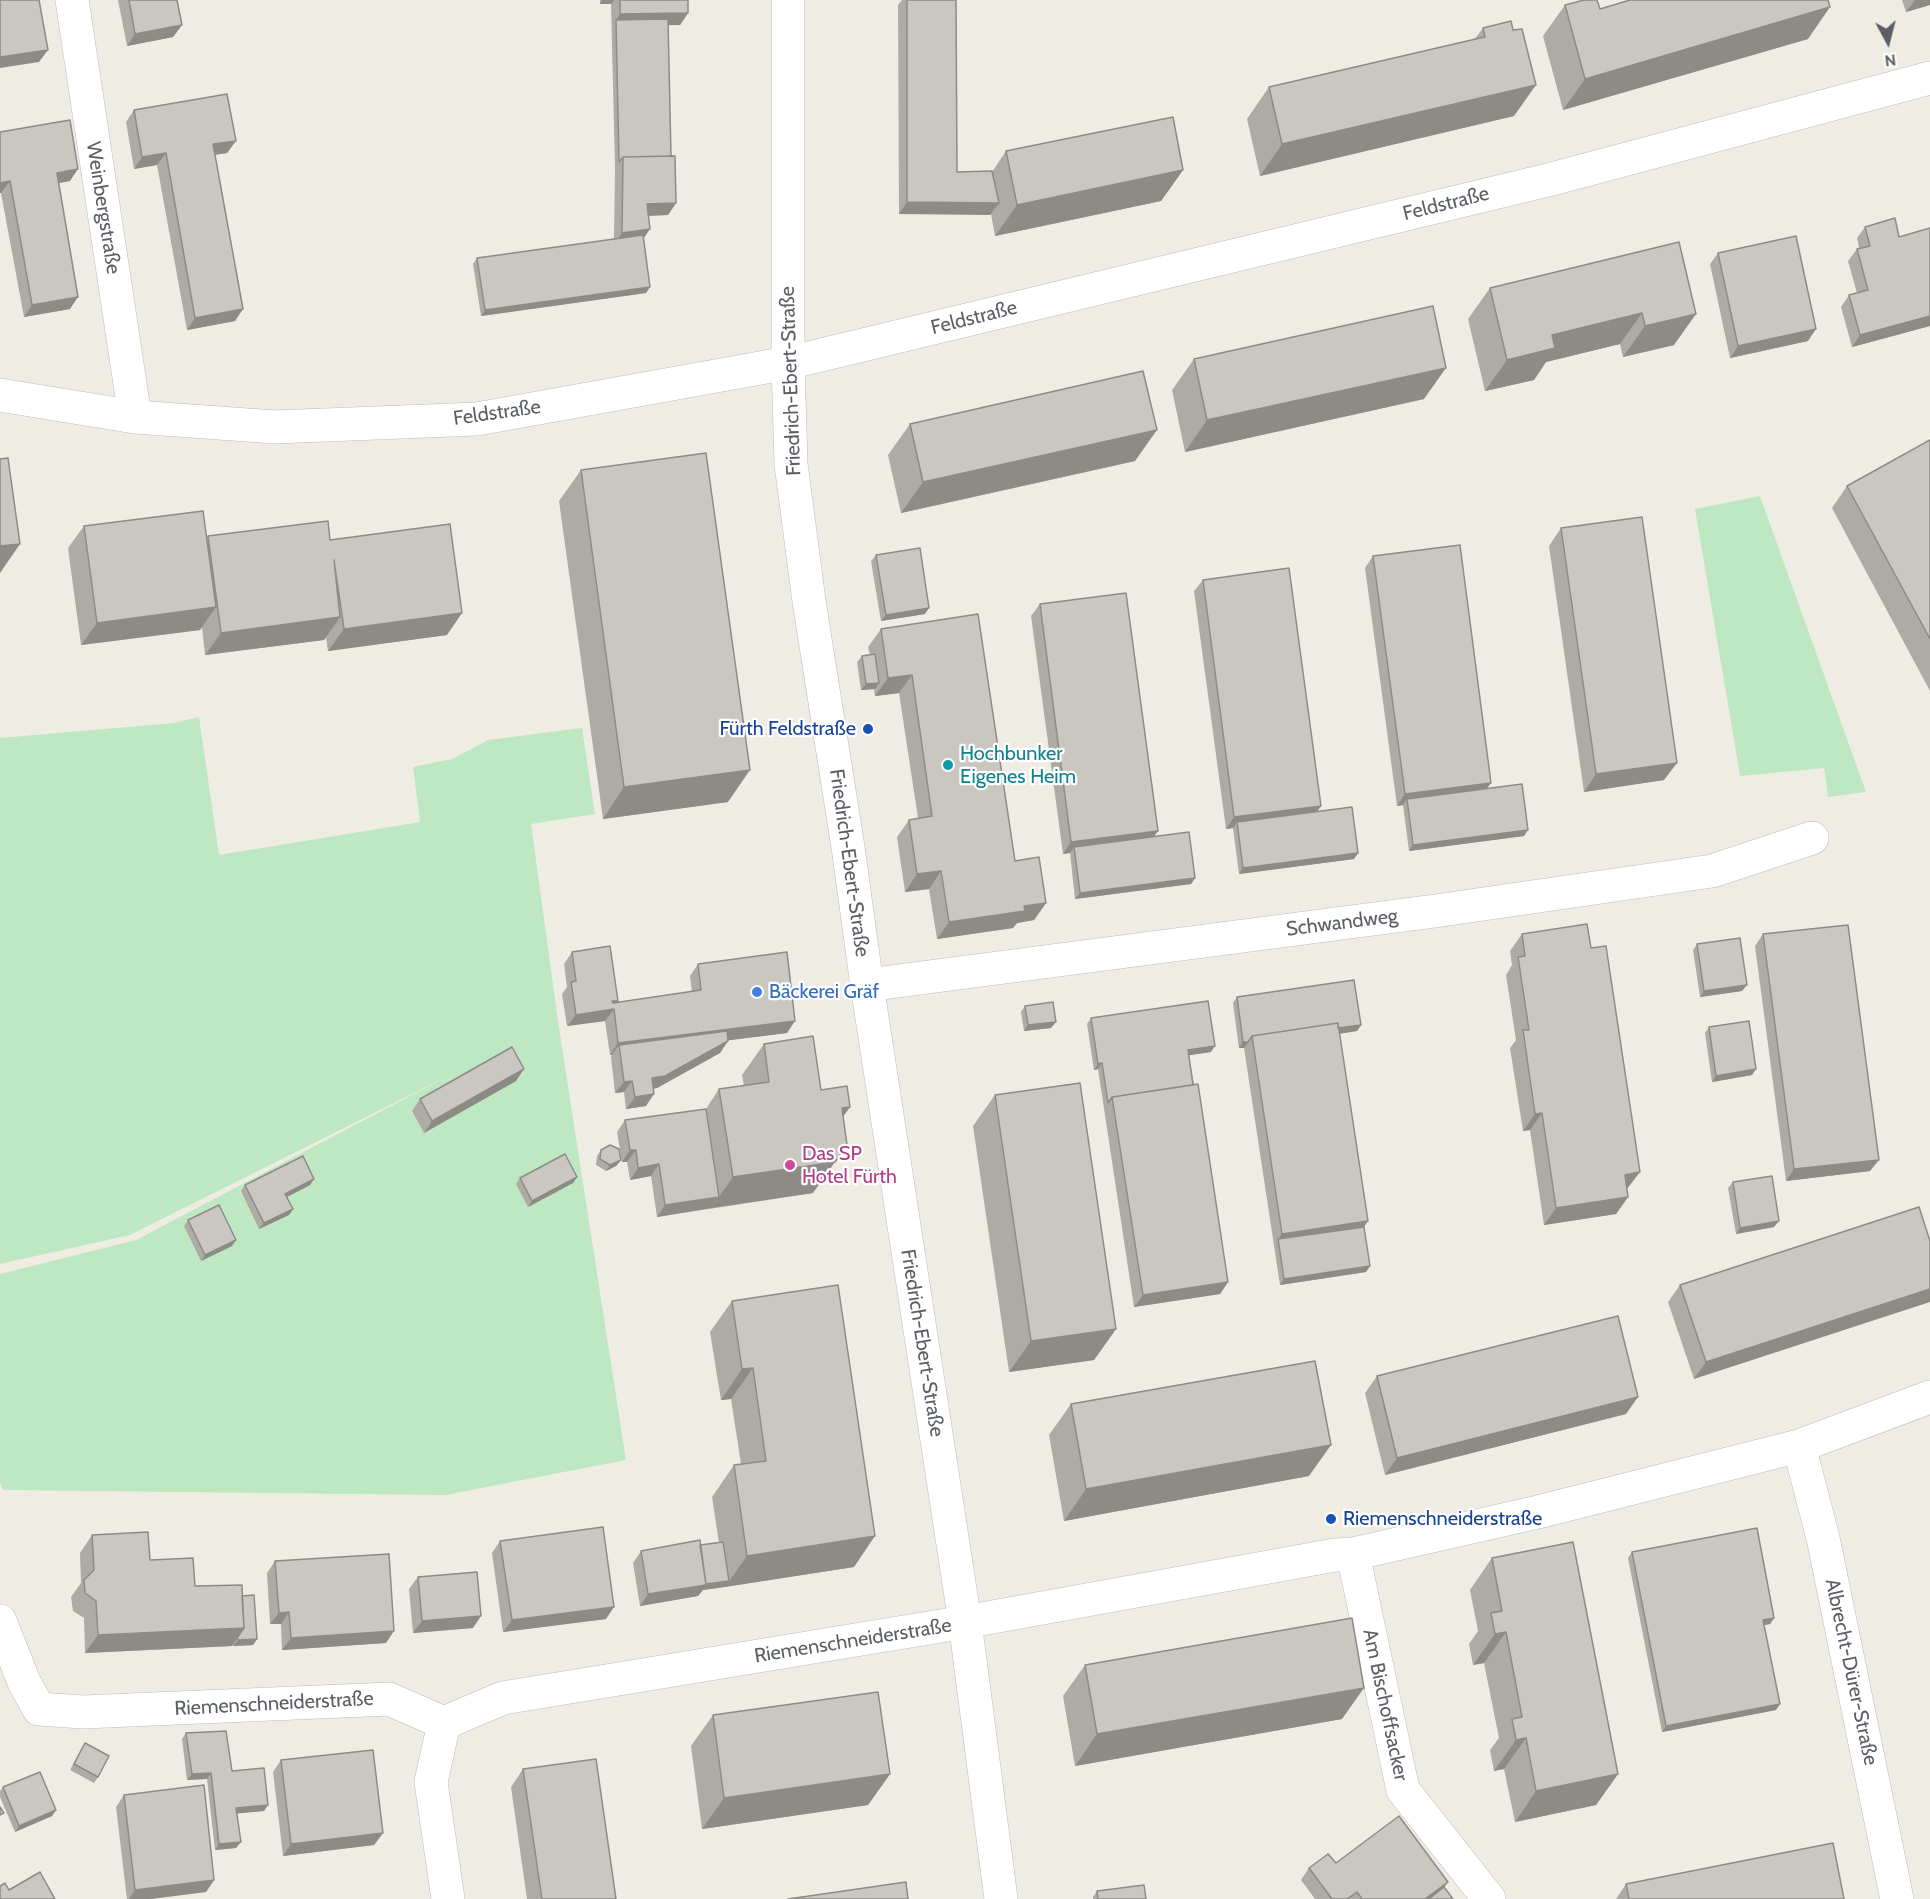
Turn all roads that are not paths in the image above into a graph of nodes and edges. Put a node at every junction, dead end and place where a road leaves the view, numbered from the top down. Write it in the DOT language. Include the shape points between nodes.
graph roads {
  1 [pos="72,0"];
  2 [pos="788,0"];
  3 [pos="1930,78"];
  4 [pos="788,363"];
  5 [pos="0,395"];
  6 [pos="135,417"];
  7 [pos="1812,838"];
  8 [pos="867,985"];
  9 [pos="1930,1397"];
  10 [pos="1799,1446"];
  11 [pos="1353,1554"];
  12 [pos="0,1621"];
  13 [pos="965,1622"];
  14 [pos="444,1723"];
  15 [pos="448,1899"];
  16 [pos="1001,1899"];
  17 [pos="1490,1899"];
  18 [pos="1897,1899"];
  1 -- 6 [label="street, Weinbergstraße"];
  2 -- 4 [label="street, Friedrich-Ebert-Straße"];
  3 -- 4 [label="street, Feldstraße" via="1552,178"];
  4 -- 6 [label="street, Feldstraße" via="477,419 275,427"];
  4 -- 8 [label="street, Friedrich-Ebert-Straße" via="791,464"];
  5 -- 6 [label="street, Feldstraße"];
  7 -- 8 [label="street, Schwandweg" via="1712,871"];
  8 -- 13 [label="street, Friedrich-Ebert-Straße"];
  9 -- 10 [label="street, Riemenschneiderstraße"];
  10 -- 11 [label="street, Riemenschneiderstraße"];
  10 -- 18 [label="street, Albrecht-Dürer-Straße" via="1824,1538"];
  11 -- 13 [label="street, Riemenschneiderstraße"];
  11 -- 17 [label="street, Am Bischoffsacker" via="1403,1790"];
  12 -- 14 [label="street, Riemenschneiderstraße" via="39,1709 82,1712 389,1699"];
  13 -- 14 [label="street, Riemenschneiderstraße" via="503,1698"];
  13 -- 16 [label="street, Friedrich-Ebert-Straße"];
  14 -- 15 [label="street" via="430,1782"];
}
